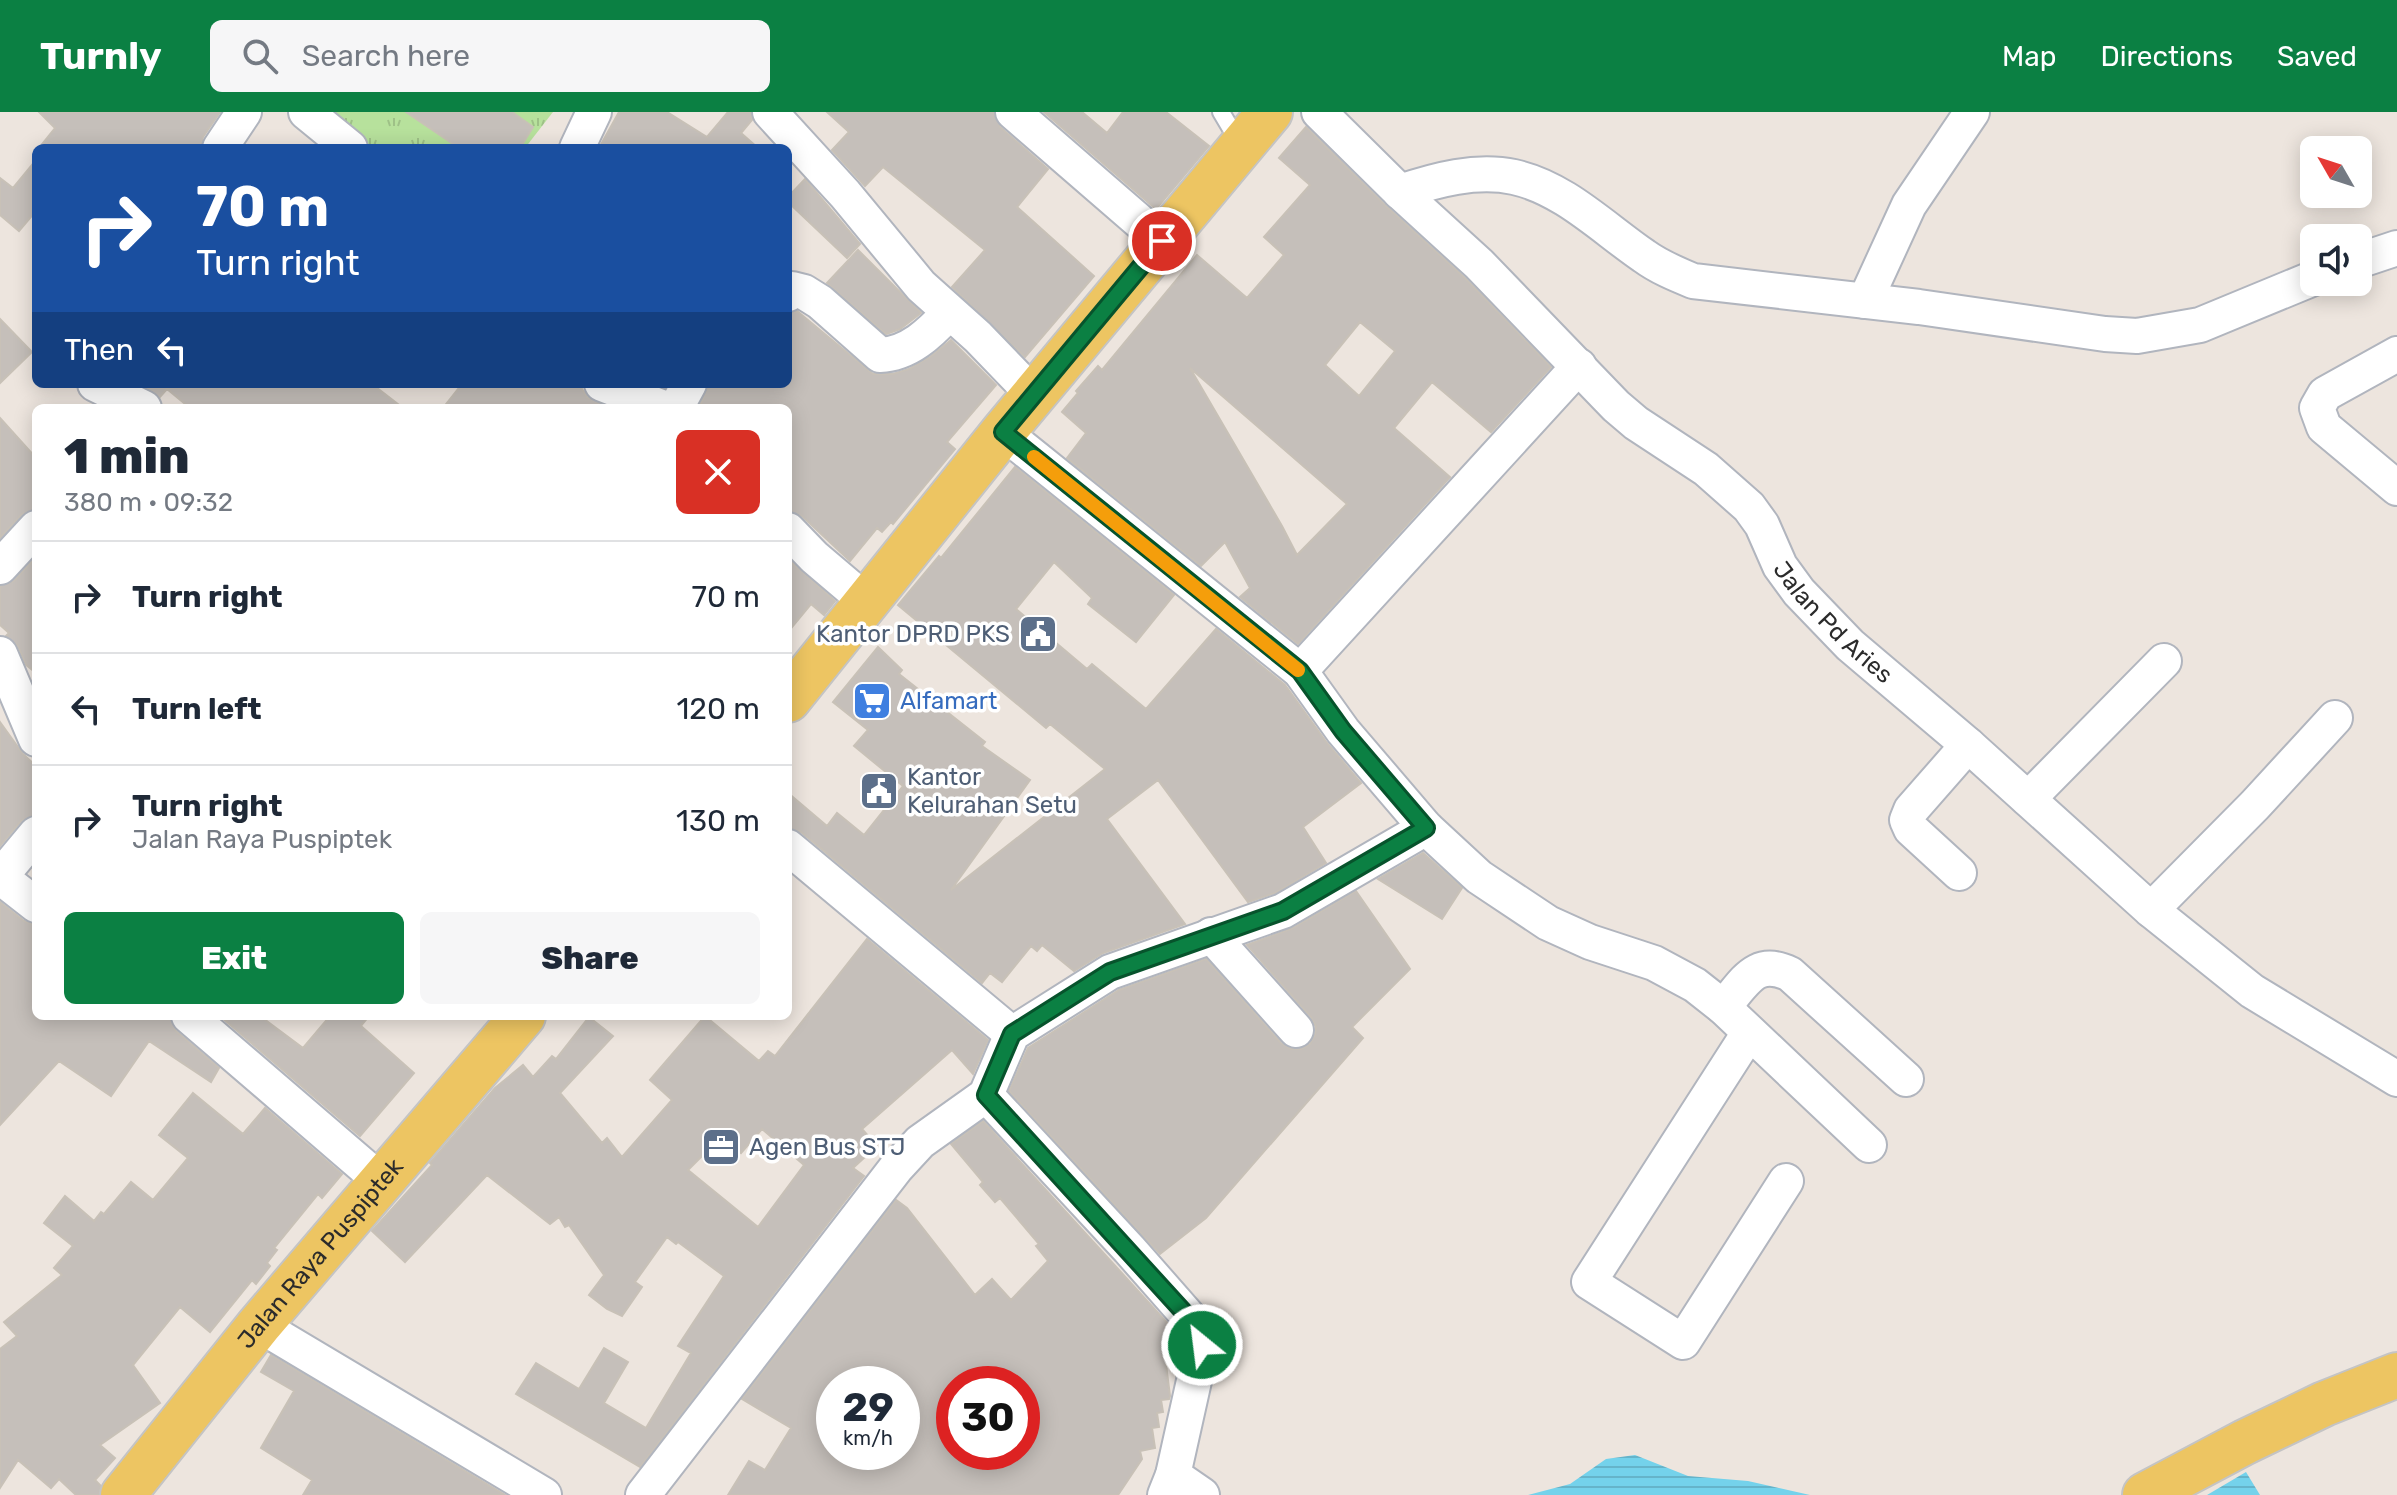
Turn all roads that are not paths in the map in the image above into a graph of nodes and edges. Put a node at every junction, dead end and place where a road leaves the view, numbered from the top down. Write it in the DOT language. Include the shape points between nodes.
graph roads {
  1 [pos="244,112"];
  2 [pos="306,112"];
  3 [pos="594,112"];
  4 [pos="770,112"];
  5 [pos="1013,112"];
  6 [pos="1270,112"];
  7 [pos="1319,112"];
  8 [pos="1972,112"];
  9 [pos="1231,129"];
  10 [pos="223,144"];
  11 [pos="345,144"];
  12 [pos="579,144"];
  13 [pos="1400,192"];
  14 [pos="1162,241"];
  15 [pos="2397,248"];
  16 [pos="2372,256"];
  17 [pos="2300,284"];
  18 [pos="792,289"];
  19 [pos="1865,301"];
  20 [pos="949,313"];
  21 [pos="2397,354"];
  22 [pos="1579,366"];
  23 [pos="103,388"];
  24 [pos="612,388"];
  25 [pos="1034,395"];
  26 [pos="136,404"];
  27 [pos="654,404"];
  28 [pos="1003,432"];
  29 [pos="2397,488"];
  30 [pos="32,532"];
  31 [pos="792,534"];
  32 [pos="0,567"];
  33 [pos="867,602"];
  34 [pos="0,654"];
  35 [pos="2164,661"];
  36 [pos="1300,671"];
  37 [pos="792,695"];
  38 [pos="2335,718"];
  39 [pos="32,730"];
  40 [pos="1968,745"];
  41 [pos="2028,799"];
  42 [pos="1426,828"];
  43 [pos="32,838"];
  44 [pos="792,850"];
  45 [pos="3,866"];
  46 [pos="1959,873"];
  47 [pos="32,900"];
  48 [pos="2151,910"];
  49 [pos="1211,935"];
  50 [pos="1723,1007"];
  51 [pos="194,1020"];
  52 [pos="520,1020"];
  53 [pos="1296,1030"];
  54 [pos="1749,1033"];
  55 [pos="1012,1034"];
  56 [pos="1906,1079"];
  57 [pos="2397,1079"];
  58 [pos="986,1095"];
  59 [pos="1869,1145"];
  60 [pos="1786,1181"];
  61 [pos="382,1182"];
  62 [pos="259,1325"];
  63 [pos="2397,1375"];
  64 [pos="1169,1485"];
  65 [pos="123,1495"];
  66 [pos="544,1495"];
  67 [pos="643,1495"];
  68 [pos="1202,1495"];
  69 [pos="2145,1495"];
  1 -- 10 [label="street"];
  2 -- 11 [label="street"];
  3 -- 12 [label="street"];
  4 -- 20 [label="street"];
  5 -- 14 [label="street"];
  6 -- 9 [label="main road"];
  7 -- 13 [label="street, Jalan Pd Aries"];
  8 -- 19 [label="street" via="1909,205"];
  9 -- 14 [label="main road"];
  13 -- 19 [label="street" via="1443,178 1512,176 1567,200 1646,258 1693,281"];
  13 -- 22 [label="street, Jalan Pd Aries"];
  14 -- 25 [label="main road"];
  15 -- 16 [label="street"];
  17 -- 19 [label="street" via="2200,325 2137,336"];
  18 -- 20 [label="street" via="813,297 880,355 915,343"];
  20 -- 25 [label="street"];
  21 -- 29 [label="street" via="2325,394 2317,408 2324,427"];
  22 -- 36 [label="street"];
  22 -- 40 [label="street, Jalan Pd Aries" via="1636,423 1706,469 1749,507 1799,592 1850,645"];
  23 -- 26 [label="street"];
  24 -- 27 [label="street"];
  25 -- 28 [label="main road"];
  28 -- 33 [label="main road"];
  28 -- 36 [label="street"];
  30 -- 32 [label="street"];
  31 -- 33 [label="street"];
  33 -- 37 [label="main road"];
  34 -- 39 [label="street"];
  35 -- 41 [label="street"];
  36 -- 42 [label="street" via="1343,731"];
  38 -- 48 [label="street"];
  40 -- 41 [label="street, Jalan Pd Aries"];
  40 -- 46 [label="street" via="1907,820"];
  41 -- 48 [label="street, Jalan Pd Aries"];
  42 -- 49 [label="street" via="1283,911"];
  42 -- 50 [label="street" via="1479,877 1548,923 1675,973"];
  43 -- 45 [label="street"];
  44 -- 55 [label="street"];
  45 -- 47 [label="street"];
  48 -- 57 [label="street, Jalan Pd Aries" via="2252,991"];
  49 -- 53 [label="street"];
  49 -- 55 [label="street" via="1110,972"];
  50 -- 54 [label="street"];
  50 -- 56 [label="street" via="1760,968 1774,966 1790,974"];
  51 -- 61 [label="street"];
  52 -- 61 [label="main road, Jalan Raya Puspiptek"];
  54 -- 59 [label="street"];
  54 -- 60 [label="street" via="1589,1282 1683,1342"];
  55 -- 58 [label="street"];
  58 -- 64 [label="street" via="1201,1331"];
  58 -- 67 [label="street" via="920,1142 896,1168"];
  61 -- 62 [label="main road, Jalan Raya Puspiptek"];
  62 -- 65 [label="main road, Jalan Raya Puspiptek"];
  62 -- 66 [label="street"];
  63 -- 69 [label="main road" via="2324,1404"];
  64 -- 68 [label="street"];
}
